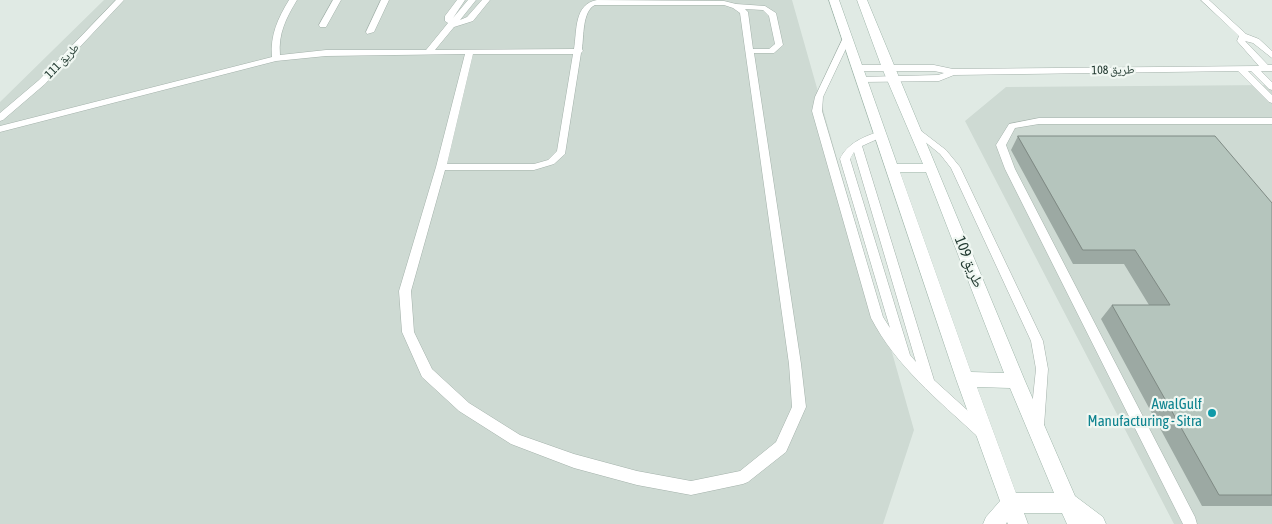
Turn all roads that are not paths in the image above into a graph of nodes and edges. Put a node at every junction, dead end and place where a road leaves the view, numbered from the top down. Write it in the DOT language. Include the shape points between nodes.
graph roads {
  1 [pos="120,0"];
  2 [pos="293,0"];
  3 [pos="337,0"];
  4 [pos="385,0"];
  5 [pos="461,0"];
  6 [pos="472,0"];
  7 [pos="486,0"];
  8 [pos="834,0"];
  9 [pos="862,0"];
  10 [pos="1205,0"];
  11 [pos="736,6"];
  12 [pos="324,25"];
  13 [pos="451,25"];
  14 [pos="370,32"];
  15 [pos="1242,36"];
  16 [pos="847,38"];
  17 [pos="430,50"];
  18 [pos="470,51"];
  19 [pos="579,51"];
  20 [pos="750,51"];
  21 [pos="1272,55"];
  22 [pos="276,58"];
  23 [pos="1240,68"];
  24 [pos="1253,68"];
  25 [pos="1269,68"];
  26 [pos="891,73"];
  27 [pos="860,74"];
  28 [pos="1272,87"];
  29 [pos="1272,100"];
  30 [pos="0,118"];
  31 [pos="1272,120"];
  32 [pos="0,129"];
  33 [pos="916,130"];
  34 [pos="881,134"];
  35 [pos="858,146"];
  36 [pos="441,167"];
  37 [pos="893,168"];
  38 [pos="931,168"];
  39 [pos="906,362"];
  40 [pos="965,379"];
  41 [pos="1016,381"];
  42 [pos="929,383"];
  43 [pos="1037,431"];
  44 [pos="985,435"];
  45 [pos="1011,503"];
  46 [pos="1068,503"];
  47 [pos="1190,522"];
  48 [pos="993,524"];
  49 [pos="1018,524"];
  50 [pos="1077,524"];
  51 [pos="1096,524"];
  1 -- 30 [label="lane, طريق 111" via="42,82"];
  2 -- 22 [label="lane" via="277,29 274,43"];
  3 -- 12 [label="lane"];
  4 -- 14 [label="lane"];
  5 -- 13 [label="lane" via="449,16"];
  6 -- 13 [label="lane"];
  7 -- 13 [label="lane" via="470,19"];
  8 -- 16 [label="street"];
  9 -- 26 [label="street, طريق 109"];
  10 -- 15 [label="lane"];
  11 -- 19 [label="lane" via="711,2 588,4 584,8"];
  11 -- 20 [label="lane" via="744,12"];
  11 -- 20 [label="lane" via="765,8 773,14 779,46 771,51"];
  13 -- 17 [label="lane"];
  15 -- 21 [label="lane" via="1256,41"];
  15 -- 25 [label="lane" via="1243,44"];
  16 -- 27 [label="street"];
  16 -- 39 [label="lane" via="819,97 817,111 877,318"];
  17 -- 18 [label="lane"];
  17 -- 22 [label="lane"];
  18 -- 19 [label="lane"];
  18 -- 36 [label="lane"];
  19 -- 36 [label="lane" via="562,152 551,162 534,167"];
  20 -- 36 [label="lane" via="799,407 781,447 743,477 691,488 574,461 516,440 464,407 427,372 408,332 405,291"];
  22 -- 32 [label="lane"];
  23 -- 24 [label="lane, طريق 108"];
  23 -- 26 [label="lane, طريق 108" via="953,72 939,78"];
  23 -- 29 [label="lane"];
  24 -- 25 [label="lane, طريق 108"];
  24 -- 28 [label="lane"];
  26 -- 27 [label="lane, طريق 108"];
  26 -- 33 [label="street, طريق 109"];
  27 -- 34 [label="street"];
  31 -- 47 [label="lane" via="1039,121 1012,126 1001,145 1010,169"];
  33 -- 38 [label="street, طريق 109"];
  33 -- 43 [label="lane" via="943,152 955,167 1037,341 1042,369"];
  34 -- 35 [label="lane"];
  34 -- 37 [label="street"];
  35 -- 39 [label="lane" via="846,153 846,165"];
  35 -- 42 [label="lane"];
  37 -- 38 [label="street"];
  37 -- 40 [label="street"];
  38 -- 41 [label="street, طريق 109"];
  39 -- 42 [label="lane"];
  40 -- 41 [label="street"];
  40 -- 44 [label="street"];
  41 -- 43 [label="street, طريق 109"];
  42 -- 44 [label="lane"];
  43 -- 46 [label="street, طريق 109"];
  44 -- 45 [label="street"];
  45 -- 46 [label="street"];
  45 -- 48 [label="street"];
  45 -- 49 [label="street"];
  46 -- 50 [label="street, طريق 109"];
  46 -- 51 [label="street"];
}
